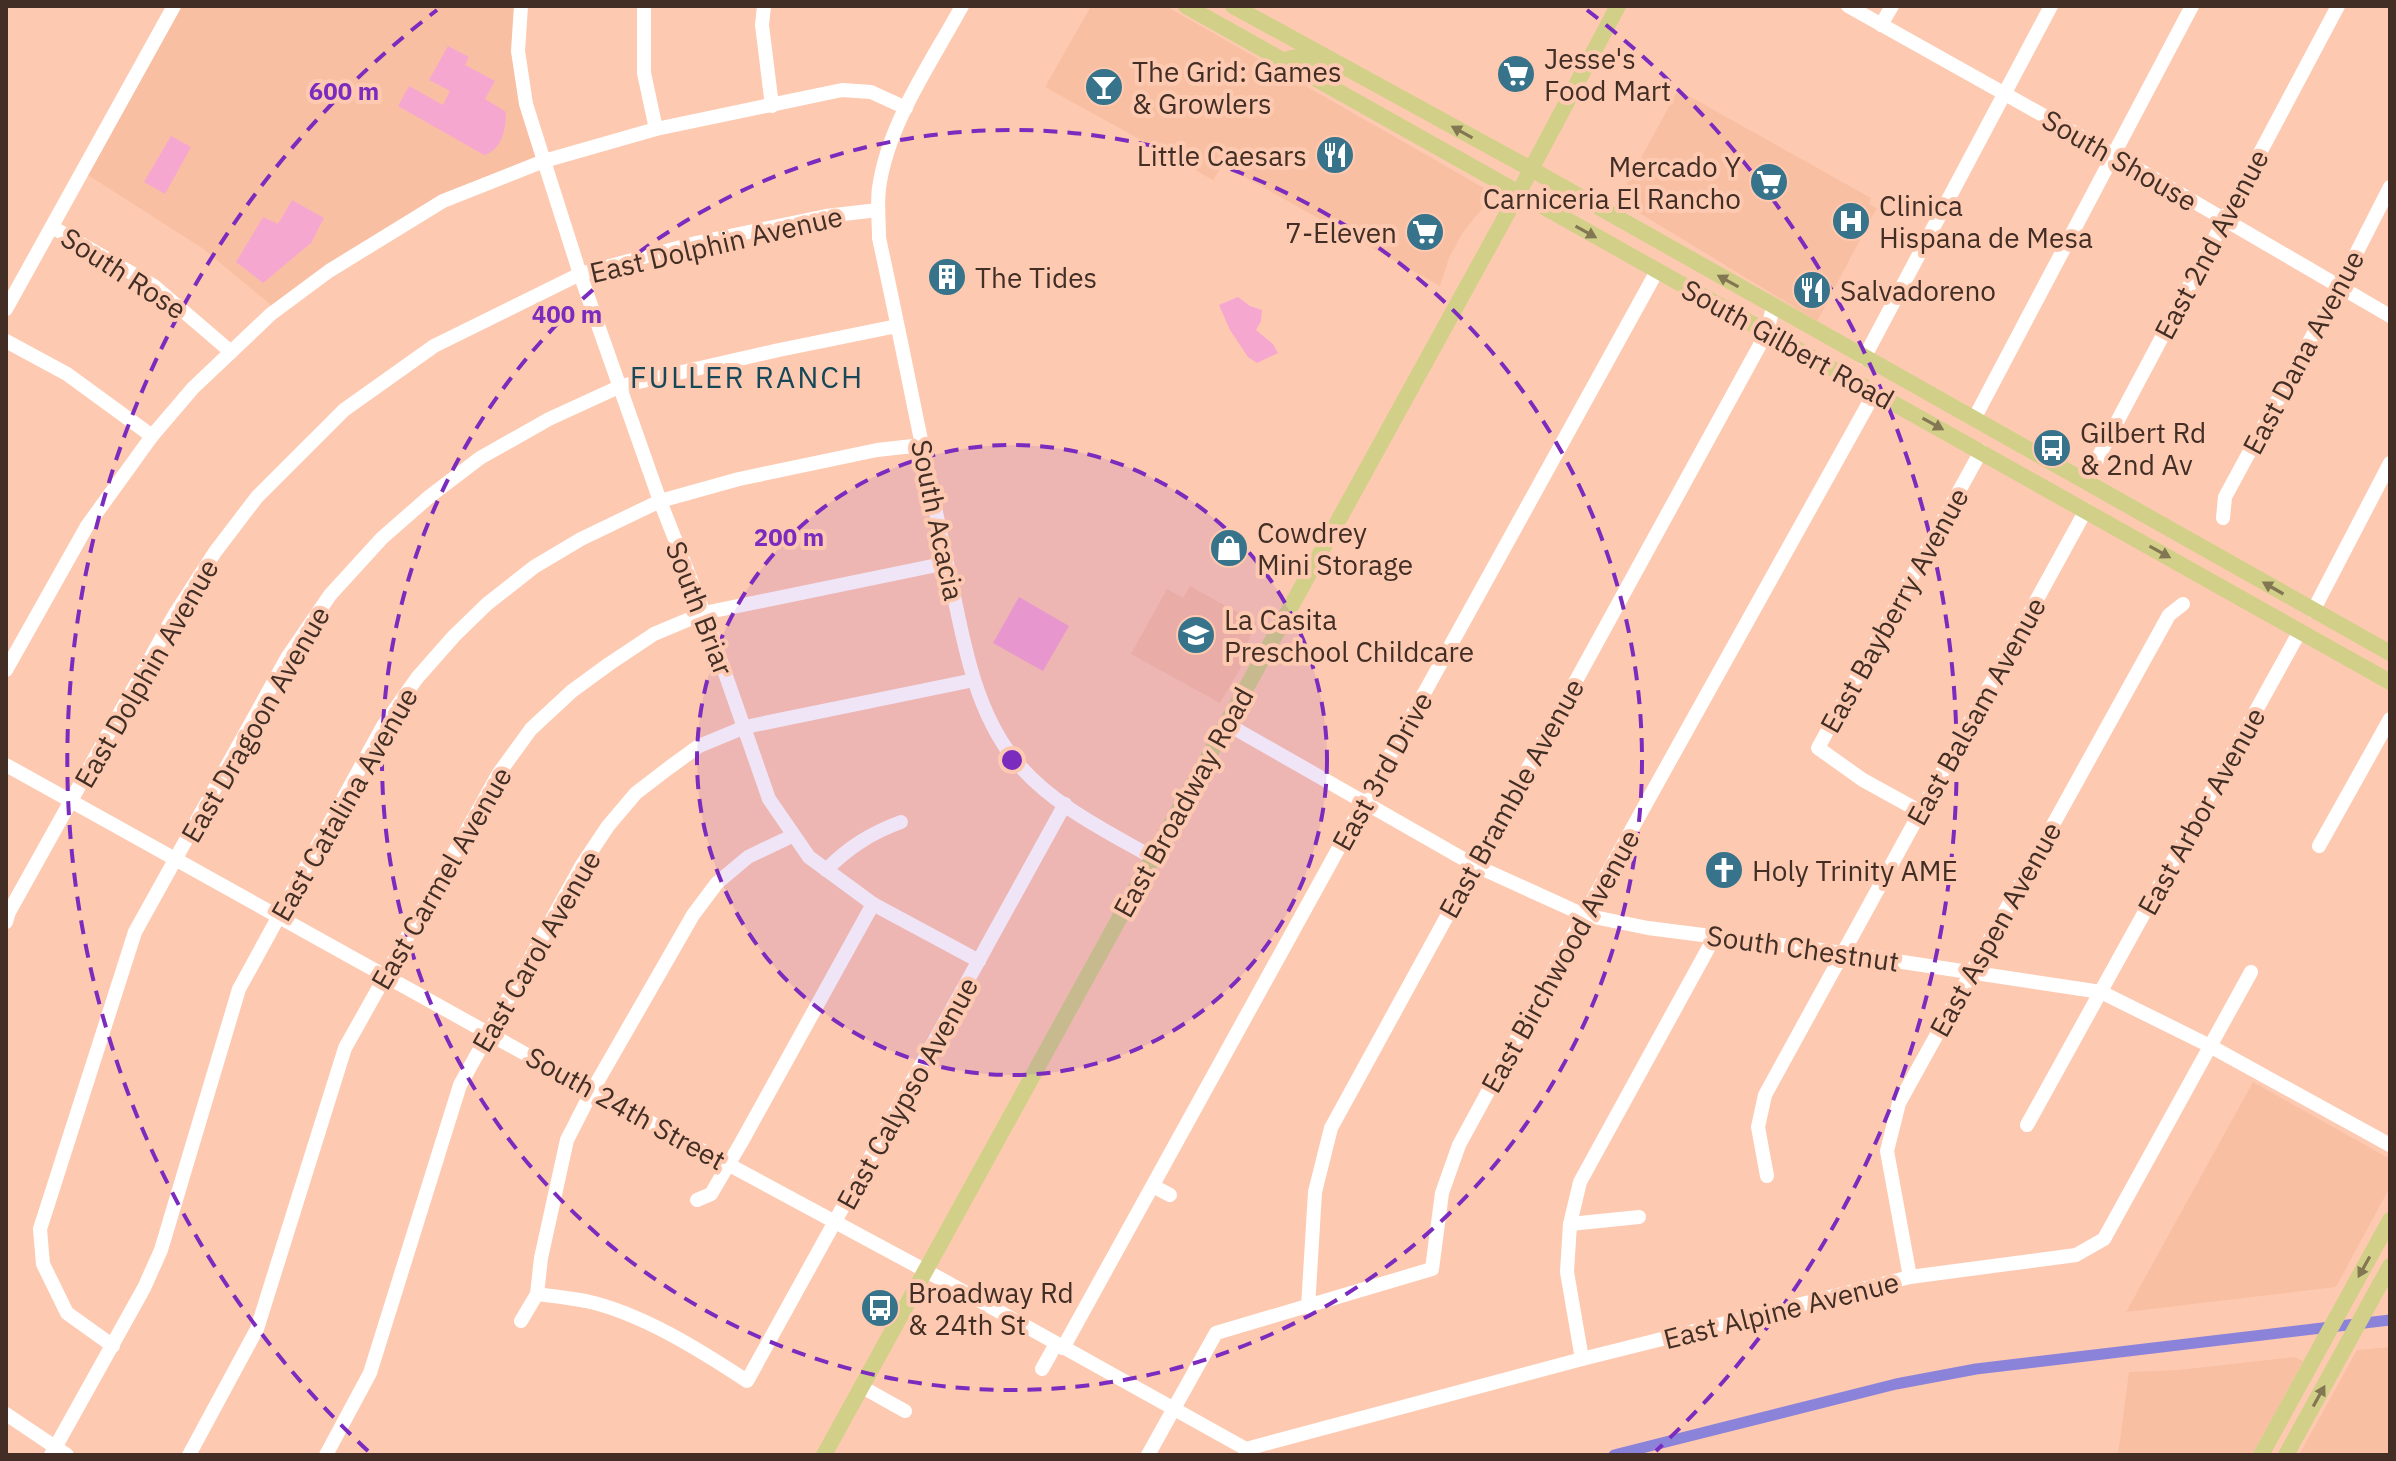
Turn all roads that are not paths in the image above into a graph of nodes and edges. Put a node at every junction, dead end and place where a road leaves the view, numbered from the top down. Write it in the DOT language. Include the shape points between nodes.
graph roads {
  1 [pos="174,6"];
  2 [pos="521,6"];
  3 [pos="644,6"];
  4 [pos="764,6"];
  5 [pos="962,6"];
  6 [pos="1186,6"];
  7 [pos="1233,6"];
  8 [pos="1618,6"];
  9 [pos="1848,6"];
  10 [pos="1892,6"];
  11 [pos="2051,6"];
  12 [pos="2192,6"];
  13 [pos="2338,6"];
  14 [pos="1217,24"];
  15 [pos="1881,25"];
  16 [pos="1272,28"];
  17 [pos="1287,64"];
  18 [pos="1371,82"];
  19 [pos="2004,93"];
  20 [pos="772,106"];
  21 [pos="906,108"];
  22 [pos="656,129"];
  23 [pos="2114,155"];
  24 [pos="544,161"];
  25 [pos="1531,169"];
  26 [pos="2390,187"];
  27 [pos="1518,194"];
  28 [pos="878,210"];
  29 [pos="2224,219"];
  30 [pos="52,227"];
  31 [pos="1657,271"];
  32 [pos="580,274"];
  33 [pos="2339,287"];
  34 [pos="1773,307"];
  35 [pos="6,309"];
  36 [pos="2390,316"];
  37 [pos="897,326"];
  38 [pos="1767,332"];
  39 [pos="6,341"];
  40 [pos="231,352"];
  41 [pos="1864,358"];
  42 [pos="621,386"];
  43 [pos="1875,392"];
  44 [pos="1974,419"];
  45 [pos="152,436"];
  46 [pos="922,445"];
  47 [pos="1981,451"];
  48 [pos="2390,463"];
  49 [pos="2085,482"];
  50 [pos="660,501"];
  51 [pos="2086,510"];
  52 [pos="2223,518"];
  53 [pos="947,563"];
  54 [pos="2183,604"];
  55 [pos="2313,611"];
  56 [pos="704,613"];
  57 [pos="2300,631"];
  58 [pos="2390,653"];
  59 [pos="6,670"];
  60 [pos="974,680"];
  61 [pos="2390,682"];
  62 [pos="2390,719"];
  63 [pos="1227,724"];
  64 [pos="745,727"];
  65 [pos="6,765"];
  66 [pos="1364,802"];
  67 [pos="71,803"];
  68 [pos="1065,804"];
  69 [pos="1921,812"];
  70 [pos="901,822"];
  71 [pos="792,836"];
  72 [pos="2319,846"];
  73 [pos="1152,857"];
  74 [pos="177,858"];
  75 [pos="1474,865"];
  76 [pos="826,870"];
  77 [pos="873,904"];
  78 [pos="1584,915"];
  79 [pos="279,917"];
  80 [pos="6,922"];
  81 [pos="1715,936"];
  82 [pos="1843,953"];
  83 [pos="979,961"];
  84 [pos="1971,972"];
  85 [pos="2251,972"];
  86 [pos="384,975"];
  87 [pos="2101,992"];
  88 [pos="489,1033"];
  89 [pos="2210,1046"];
  90 [pos="592,1091"];
  91 [pos="2027,1125"];
  92 [pos="2390,1145"];
  93 [pos="728,1164"];
  94 [pos="1767,1176"];
  95 [pos="1153,1186"];
  96 [pos="1170,1195"];
  97 [pos="697,1200"];
  98 [pos="1639,1217"];
  99 [pos="2390,1220"];
  100 [pos="835,1224"];
  101 [pos="1570,1224"];
  102 [pos="2390,1266"];
  103 [pos="924,1271"];
  104 [pos="1910,1277"];
  105 [pos="537,1294"];
  106 [pos="1308,1307"];
  107 [pos="521,1321"];
  108 [pos="113,1346"];
  109 [pos="1060,1346"];
  110 [pos="1582,1359"];
  111 [pos="1042,1369"];
  112 [pos="862,1387"];
  113 [pos="1172,1409"];
  114 [pos="905,1411"];
  115 [pos="6,1414"];
  116 [pos="1246,1449"];
  117 [pos="57,1453"];
  118 [pos="2267,1453"];
  119 [pos="189,1455"];
  120 [pos="326,1455"];
  121 [pos="824,1455"];
  122 [pos="1148,1455"];
  123 [pos="2286,1455"];
  1 -- 30 [label="street"];
  2 -- 24 [label="street, South Briar" via="518,51 526,104"];
  3 -- 22 [label="street" via="644,73"];
  4 -- 20 [label="street"];
  5 -- 21 [label="street, South Acacia"];
  6 -- 14 [label="main road, South Gilbert Road"];
  7 -- 16 [label="main road, South Gilbert Road"];
  8 -- 25 [label="main road, East Broadway Road"];
  9 -- 15 [label="street, South Shouse"];
  10 -- 15 [label="street"];
  11 -- 19 [label="street"];
  12 -- 23 [label="street"];
  13 -- 29 [label="street, East 2nd Avenue"];
  14 -- 16 [label="main road" via="1261,35"];
  14 -- 17 [label="main road, South Gilbert Road"];
  15 -- 19 [label="street, South Shouse"];
  16 -- 18 [label="main road, South Gilbert Road"];
  17 -- 18 [label="main road" via="1297,56 1352,81"];
  17 -- 27 [label="main road, South Gilbert Road"];
  25 -- 18 [label="main road, South Gilbert Road, one-way"];
  19 -- 23 [label="street, South Shouse"];
  19 -- 41 [label="street"];
  20 -- 21 [label="street" via="842,90 871,92"];
  20 -- 22 [label="street"];
  21 -- 28 [label="street, South Acacia" via="885,160"];
  22 -- 24 [label="street"];
  23 -- 29 [label="street, South Shouse"];
  23 -- 44 [label="street"];
  24 -- 32 [label="street, South Briar"];
  24 -- 40 [label="street" via="443,201 386,235 271,314"];
  25 -- 27 [label="main road, East Broadway Road"];
  34 -- 25 [label="main road, South Gilbert Road, one-way"];
  26 -- 33 [label="street, East Dana Avenue"];
  27 -- 31 [label="main road, South Gilbert Road, one-way"];
  27 -- 63 [label="main road, East Broadway Road"];
  28 -- 32 [label="street, East Dolphin Avenue" via="696,243"];
  28 -- 37 [label="street, South Acacia"];
  29 -- 33 [label="street, South Shouse"];
  29 -- 49 [label="street, East 2nd Avenue"];
  30 -- 35 [label="street"];
  30 -- 40 [label="street, South Rose" via="154,286"];
  31 -- 38 [label="main road, South Gilbert Road"];
  31 -- 66 [label="street, East 3rd Drive"];
  32 -- 42 [label="street, South Briar"];
  32 -- 67 [label="street, East Dolphin Avenue" via="434,346 344,410 257,497 175,614"];
  33 -- 36 [label="street, South Shouse"];
  33 -- 52 [label="street, East Dana Avenue" via="2225,497"];
  34 -- 38 [label="street, East Bramble Avenue"];
  34 -- 41 [label="main road, South Gilbert Road"];
  37 -- 42 [label="street, East Dragoon Avenue"];
  37 -- 46 [label="street, South Acacia"];
  38 -- 43 [label="main road, South Gilbert Road"];
  38 -- 75 [label="street, East Bramble Avenue"];
  39 -- 45 [label="street" via="67,374"];
  40 -- 45 [label="street"];
  41 -- 44 [label="main road, South Gilbert Road"];
  42 -- 50 [label="street, South Briar"];
  42 -- 74 [label="street, East Dragoon Avenue" via="480,458 382,538 330,595 287,658"];
  43 -- 47 [label="main road, South Gilbert Road, one-way"];
  43 -- 78 [label="street, East Birchwood Avenue"];
  44 -- 49 [label="main road, South Gilbert Road"];
  45 -- 59 [label="street" via="87,526"];
  46 -- 50 [label="street, East Catalina Avenue" via="739,479"];
  46 -- 53 [label="street, South Acacia"];
  47 -- 51 [label="main road, South Gilbert Road"];
  47 -- 69 [label="street, East Bayberry Avenue" via="1818,748"];
  48 -- 55 [label="street"];
  55 -- 49 [label="main road, South Gilbert Road, one-way"];
  50 -- 56 [label="street, South Briar"];
  50 -- 79 [label="street, East Catalina Avenue" via="534,567 454,636 383,726"];
  51 -- 57 [label="main road, South Gilbert Road, one-way"];
  51 -- 69 [label="street, East Balsam Avenue"];
  53 -- 56 [label="street, East Carmel Avenue"];
  53 -- 60 [label="street, South Acacia"];
  54 -- 84 [label="street, East Aspen Avenue" via="2169,615"];
  55 -- 58 [label="main road, South Gilbert Road"];
  56 -- 64 [label="street, South Briar"];
  56 -- 86 [label="street, East Carmel Avenue" via="654,634 609,664 531,729 499,773"];
  57 -- 61 [label="main road, South Gilbert Road"];
  57 -- 87 [label="street, East Arbor Avenue"];
  60 -- 64 [label="street, East Carol Avenue"];
  60 -- 68 [label="street, South Acacia" via="1000,740 1043,789"];
  62 -- 72 [label="street"];
  63 -- 66 [label="street, South Chestnut"];
  63 -- 73 [label="main road, East Broadway Road"];
  64 -- 71 [label="street, South Briar" via="769,799"];
  64 -- 88 [label="street, East Carol Avenue" via="699,746 636,793 608,826"];
  65 -- 67 [label="street, South 24th Street"];
  66 -- 75 [label="street, South Chestnut"];
  66 -- 95 [label="street, East 3rd Drive"];
  67 -- 74 [label="street, South 24th Street"];
  67 -- 80 [label="street, East Dolphin Avenue"];
  68 -- 73 [label="street, South Acacia"];
  68 -- 83 [label="street, East Calypso Avenue"];
  69 -- 82 [label="street, East Balsam Avenue"];
  70 -- 76 [label="street" via="872,833"];
  71 -- 76 [label="street, South Briar"];
  71 -- 90 [label="street" via="748,857 717,883 693,915"];
  73 -- 103 [label="main road, East Broadway Road"];
  74 -- 79 [label="street, South 24th Street"];
  74 -- 108 [label="street, East Dragoon Avenue" via="135,932 40,1229 43,1264 67,1313"];
  75 -- 78 [label="street, South Chestnut"];
  75 -- 106 [label="street, East Bramble Avenue" via="1331,1128 1315,1192"];
  76 -- 77 [label="street, South Briar"];
  77 -- 83 [label="street, South Briar"];
  77 -- 93 [label="street"];
  78 -- 81 [label="street, South Chestnut"];
  78 -- 106 [label="street, East Birchwood Avenue" via="1459,1145 1442,1193 1432,1269"];
  79 -- 86 [label="street, South 24th Street"];
  79 -- 108 [label="street, East Catalina Avenue" via="239,989 161,1250"];
  81 -- 82 [label="street, South Chestnut"];
  81 -- 101 [label="street" via="1580,1182"];
  82 -- 84 [label="street, South Chestnut"];
  82 -- 94 [label="street, East Balsam Avenue" via="1765,1095 1758,1127"];
  83 -- 100 [label="street, East Calypso Avenue"];
  84 -- 87 [label="street, South Chestnut"];
  84 -- 104 [label="street, East Aspen Avenue" via="1899,1103 1887,1151"];
  85 -- 89 [label="street, East Alpine Avenue"];
  86 -- 88 [label="street, South 24th Street"];
  86 -- 119 [label="street, East Carmel Avenue" via="345,1048 257,1329"];
  87 -- 89 [label="street, South Chestnut"];
  87 -- 91 [label="street, East Arbor Avenue"];
  88 -- 90 [label="street, South 24th Street"];
  88 -- 120 [label="street, East Carol Avenue" via="447,1119 370,1373"];
  89 -- 92 [label="street, South Chestnut"];
  89 -- 104 [label="street, East Alpine Avenue" via="2104,1239 2076,1255"];
  90 -- 93 [label="street, South 24th Street"];
  90 -- 105 [label="street" via="567,1140"];
  93 -- 97 [label="street" via="711,1194"];
  93 -- 100 [label="street, South 24th Street"];
  95 -- 96 [label="street"];
  95 -- 109 [label="street, East 3rd Drive"];
  98 -- 101 [label="street"];
  99 -- 118 [label="main road, one-way"];
  100 -- 103 [label="street, South 24th Street"];
  100 -- 105 [label="street, East Calypso Avenue" via="747,1381 629,1315 588,1301"];
  101 -- 110 [label="street" via="1567,1272"];
  123 -- 102 [label="main road, one-way"];
  103 -- 109 [label="street, South 24th Street"];
  103 -- 112 [label="main road, East Broadway Road"];
  104 -- 110 [label="street, East Alpine Avenue"];
  105 -- 107 [label="street"];
  106 -- 113 [label="street, East Birchwood Avenue" via="1216,1333"];
  108 -- 117 [label="street, East Catalina Avenue"];
  109 -- 111 [label="street, East 3rd Drive"];
  109 -- 113 [label="street, South 24th Street"];
  110 -- 116 [label="street, East Alpine Avenue"];
  112 -- 114 [label="street"];
  112 -- 121 [label="main road, East Broadway Road"];
  113 -- 116 [label="street, South 24th Street"];
  113 -- 122 [label="street"];
  115 -- 117 [label="street"];
}
